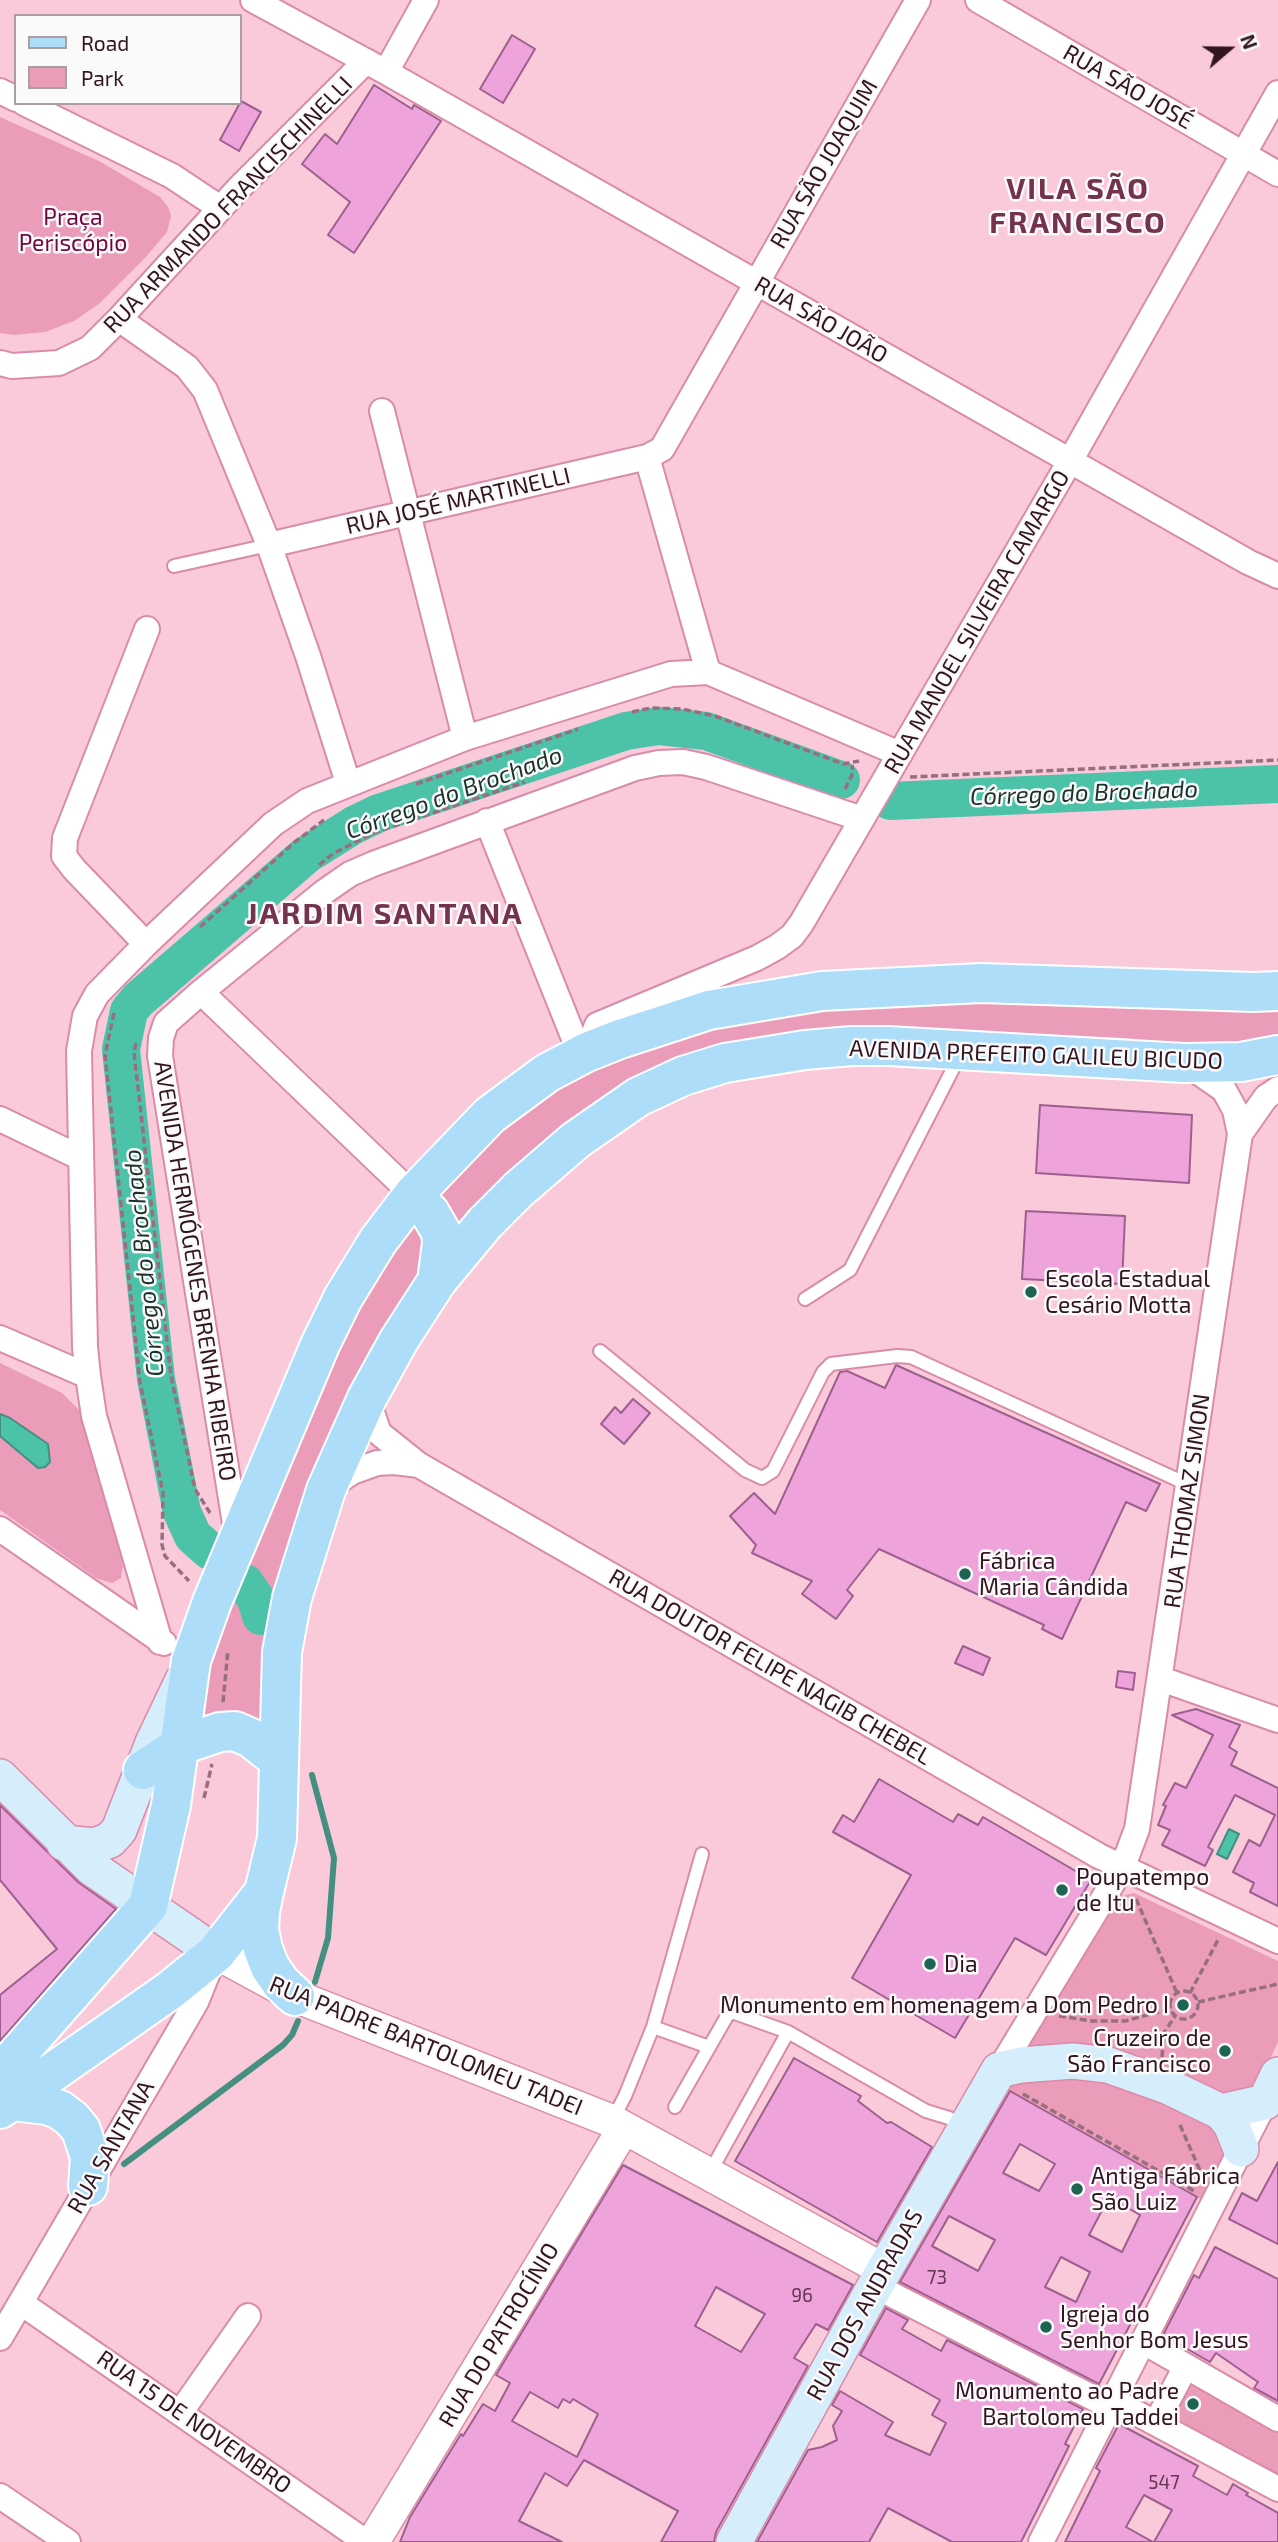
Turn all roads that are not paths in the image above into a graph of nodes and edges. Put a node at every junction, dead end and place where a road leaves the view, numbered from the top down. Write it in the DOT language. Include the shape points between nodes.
graph roads {
  1 [pos="253,0"];
  2 [pos="426,0"];
  3 [pos="918,0"];
  4 [pos="978,0"];
  5 [pos="376,67"];
  6 [pos="1278,93"];
  7 [pos="28,105"];
  8 [pos="1243,155"];
  9 [pos="1278,174"];
  10 [pos="220,208"];
  11 [pos="756,283"];
  12 [pos="120,319"];
  13 [pos="0,363"];
  14 [pos="382,411"];
  15 [pos="647,457"];
  16 [pos="1070,461"];
  17 [pos="407,513"];
  18 [pos="269,545"];
  19 [pos="174,566"];
  20 [pos="1278,576"];
  21 [pos="147,629"];
  22 [pos="708,672"];
  23 [pos="465,738"];
  24 [pos="896,761"];
  25 [pos="348,783"];
  26 [pos="862,819"];
  27 [pos="487,821"];
  28 [pos="146,944"];
  29 [pos="1278,991"];
  30 [pos="201,992"];
  31 [pos="963,1050"];
  32 [pos="584,1054"];
  33 [pos="1278,1055"];
  34 [pos="1184,1063"];
  35 [pos="1278,1088"];
  36 [pos="0,1119"];
  37 [pos="1240,1134"];
  38 [pos="80,1158"];
  39 [pos="413,1195"];
  40 [pos="437,1282"];
  41 [pos="805,1299"];
  42 [pos="0,1338"];
  43 [pos="600,1352"];
  44 [pos="88,1376"];
  45 [pos="367,1398"];
  46 [pos="419,1465"];
  47 [pos="1189,1485"];
  48 [pos="326,1490"];
  49 [pos="0,1529"];
  50 [pos="226,1530"];
  51 [pos="181,1653"];
  52 [pos="1161,1679"];
  53 [pos="1278,1720"];
  54 [pos="181,1745"];
  55 [pos="279,1760"];
  56 [pos="143,1770"];
  57 [pos="0,1777"];
  58 [pos="64,1843"];
  59 [pos="702,1854"];
  60 [pos="1133,1870"];
  61 [pos="264,1892"];
  62 [pos="148,1906"];
  63 [pos="1278,1941"];
  64 [pos="216,1952"];
  65 [pos="295,1996"];
  66 [pos="653,2027"];
  67 [pos="788,2032"];
  68 [pos="709,2047"];
  69 [pos="996,2074"];
  70 [pos="1275,2082"];
  71 [pos="4,2095"];
  72 [pos="675,2108"];
  73 [pos="1221,2112"];
  74 [pos="618,2124"];
  75 [pos="966,2127"];
  76 [pos="1241,2149"];
  77 [pos="709,2174"];
  78 [pos="88,2186"];
  79 [pos="880,2278"];
  80 [pos="21,2303"];
  81 [pos="248,2316"];
  82 [pos="0,2338"];
  83 [pos="1144,2342"];
  84 [pos="1186,2366"];
  85 [pos="1113,2404"];
  86 [pos="180,2413"];
  87 [pos="1278,2419"];
  88 [pos="1156,2423"];
  89 [pos="1278,2489"];
  90 [pos="0,2496"];
  91 [pos="68,2542"];
  92 [pos="366,2542"];
  93 [pos="373,2542"];
  94 [pos="734,2542"];
  95 [pos="1041,2542"];
  1 -- 5 [label="street, RUA SÃO JOÃO"];
  2 -- 5 [label="street, RUA ARMANDO FRANCISCHINELLI"];
  3 -- 11 [label="street, RUA SÃO JOAQUIM"];
  4 -- 8 [label="street, RUA SÃO JOSÉ"];
  5 -- 10 [label="street, RUA ARMANDO FRANCISCHINELLI"];
  5 -- 11 [label="street, RUA SÃO JOÃO"];
  6 -- 8 [label="street, RUA MANOEL SILVEIRA CAMARGO"];
  7 -- 10 [label="street" via="172,176"];
  8 -- 9 [label="street, RUA SÃO JOSÉ"];
  8 -- 16 [label="street, RUA MANOEL SILVEIRA CAMARGO"];
  10 -- 12 [label="street, RUA ARMANDO FRANCISCHINELLI"];
  11 -- 15 [label="street, RUA SÃO JOAQUIM" via="662,449"];
  11 -- 16 [label="street, RUA SÃO JOÃO"];
  12 -- 13 [label="street, RUA ARMANDO FRANCISCHINELLI" via="89,348 59,363"];
  12 -- 18 [label="street" via="187,367 205,390"];
  14 -- 17 [label="street"];
  15 -- 17 [label="street, RUA JOSÉ MARTINELLI"];
  15 -- 22 [label="street"];
  16 -- 20 [label="street, RUA SÃO JOÃO"];
  16 -- 24 [label="street, RUA MANOEL SILVEIRA CAMARGO"];
  17 -- 18 [label="street, RUA JOSÉ MARTINELLI"];
  17 -- 23 [label="street"];
  18 -- 19 [label="lane"];
  18 -- 25 [label="street"];
  21 -- 28 [label="street" via="65,838 64,856"];
  22 -- 23 [label="street" via="671,674"];
  22 -- 24 [label="street"];
  23 -- 25 [label="street"];
  24 -- 26 [label="street, RUA MANOEL SILVEIRA CAMARGO"];
  25 -- 28 [label="street" via="307,801 273,824"];
  26 -- 27 [label="street, AVENIDA HERMÓGENES BRENHA RIBEIRO" via="682,762 635,768"];
  26 -- 32 [label="street, RUA MANOEL SILVEIRA CAMARGO" via="792,936 757,958 597,1024"];
  27 -- 30 [label="street, AVENIDA HERMÓGENES BRENHA RIBEIRO" via="350,874"];
  27 -- 32 [label="street"];
  28 -- 38 [label="street" via="97,993 85,1016 79,1051"];
  29 -- 32 [label="main road" via="981,983 822,991 709,1010"];
  30 -- 39 [label="street"];
  30 -- 50 [label="street, AVENIDA HERMÓGENES BRENHA RIBEIRO" via="166,1024 159,1056"];
  31 -- 34 [label="main road, AVENIDA PREFEITO GALILEU BICUDO"];
  31 -- 40 [label="main road, AVENIDA PREFEITO GALILEU BICUDO" via="852,1046 805,1050 725,1063 682,1076 638,1097 576,1140 485,1223"];
  31 -- 41 [label="lane" via="850,1270"];
  32 -- 39 [label="main road" via="547,1073 499,1108"];
  33 -- 34 [label="main road, AVENIDA PREFEITO GALILEU BICUDO" via="1241,1062"];
  34 -- 37 [label="street, RUA THOMAZ SIMON" via="1224,1090 1235,1110"];
  35 -- 37 [label="street, RUA THOMAZ SIMON" via="1266,1097"];
  36 -- 38 [label="street"];
  37 -- 47 [label="street, RUA THOMAZ SIMON"];
  38 -- 44 [label="street"];
  39 -- 40 [label="main road" via="441,1232"];
  39 -- 50 [label="main road" via="343,1298"];
  40 -- 45 [label="main road, AVENIDA PREFEITO GALILEU BICUDO"];
  42 -- 44 [label="street"];
  43 -- 47 [label="lane" via="745,1470 762,1478 773,1471 831,1364 897,1356 911,1357"];
  44 -- 51 [label="street" via="94,1416"];
  45 -- 46 [label="street, RUA DOUTOR FELIPE NAGIB CHEBEL" via="379,1433"];
  45 -- 48 [label="main road, AVENIDA PREFEITO GALILEU BICUDO"];
  46 -- 48 [label="street, RUA DOUTOR FELIPE NAGIB CHEBEL" via="377,1463 352,1472"];
  46 -- 60 [label="street, RUA DOUTOR FELIPE NAGIB CHEBEL" via="1099,1856"];
  47 -- 52 [label="street, RUA THOMAZ SIMON"];
  48 -- 55 [label="main road, AVENIDA PREFEITO GALILEU BICUDO" via="292,1598 282,1652"];
  49 -- 51 [label="street"];
  50 -- 51 [label="main road"];
  51 -- 54 [label="main road"];
  51 -- 56 [label="main road"];
  52 -- 53 [label="street"];
  52 -- 60 [label="street, RUA THOMAZ SIMON"];
  54 -- 55 [label="main road" via="235,1731"];
  54 -- 56 [label="main road"];
  54 -- 62 [label="main road"];
  55 -- 61 [label="main road, AVENIDA PREFEITO GALILEU BICUDO" via="277,1838"];
  56 -- 58 [label="main road" via="115,1836 95,1846"];
  57 -- 58 [label="main road, RUA PADRE BARTOLOMEU TADEI"];
  58 -- 62 [label="main road, RUA PADRE BARTOLOMEU TADEI"];
  59 -- 66 [label="lane"];
  60 -- 63 [label="street, RUA DOUTOR FELIPE NAGIB CHEBEL"];
  60 -- 69 [label="street, RUA THOMAZ SIMON" via="1032,2014"];
  61 -- 64 [label="main road, AVENIDA PREFEITO GALILEU BICUDO"];
  61 -- 65 [label="main road" via="260,1911 263,1949 281,1983"];
  62 -- 64 [label="main road, RUA PADRE BARTOLOMEU TADEI"];
  62 -- 71 [label="main road"];
  64 -- 65 [label="street, RUA PADRE BARTOLOMEU TADEI"];
  64 -- 71 [label="main road, AVENIDA PREFEITO GALILEU BICUDO" via="169,1991"];
  64 -- 78 [label="street, RUA SANTANA" via="196,2002"];
  65 -- 74 [label="street, RUA PADRE BARTOLOMEU TADEI"];
  66 -- 68 [label="lane"];
  66 -- 74 [label="lane"];
  67 -- 68 [label="lane" via="732,2012"];
  67 -- 75 [label="lane" via="926,2112"];
  67 -- 77 [label="lane"];
  68 -- 72 [label="lane"];
  69 -- 73 [label="main road" via="1021,2065 1108,2065 1167,2085"];
  69 -- 75 [label="main road, RUA DOS ANDRADAS"];
  70 -- 73 [label="main road"];
  70 -- 76 [label="street"];
  71 -- 78 [label="main road" via="47,2105 72,2119 90,2157"];
  73 -- 76 [label="main road"];
  74 -- 77 [label="street, RUA PADRE BARTOLOMEU TADEI"];
  74 -- 93 [label="street, RUA DO PATROCÍNIO"];
  75 -- 79 [label="main road, RUA DOS ANDRADAS"];
  76 -- 83 [label="street"];
  77 -- 79 [label="street, RUA PADRE BARTOLOMEU TADEI"];
  78 -- 80 [label="street, RUA SANTANA"];
  79 -- 85 [label="street, RUA PADRE BARTOLOMEU TADEI"];
  79 -- 94 [label="main road, RUA DOS ANDRADAS"];
  80 -- 82 [label="street, RUA SANTANA"];
  80 -- 86 [label="street, RUA 15 DE NOVEMBRO"];
  81 -- 86 [label="street"];
  83 -- 84 [label="street"];
  83 -- 85 [label="street"];
  84 -- 87 [label="street"];
  84 -- 88 [label="street"];
  85 -- 88 [label="street, RUA PADRE BARTOLOMEU TADEI"];
  85 -- 95 [label="street"];
  86 -- 92 [label="street, RUA 15 DE NOVEMBRO"];
  88 -- 89 [label="street, RUA PADRE BARTOLOMEU TADEI"];
  90 -- 91 [label="street"];
}
